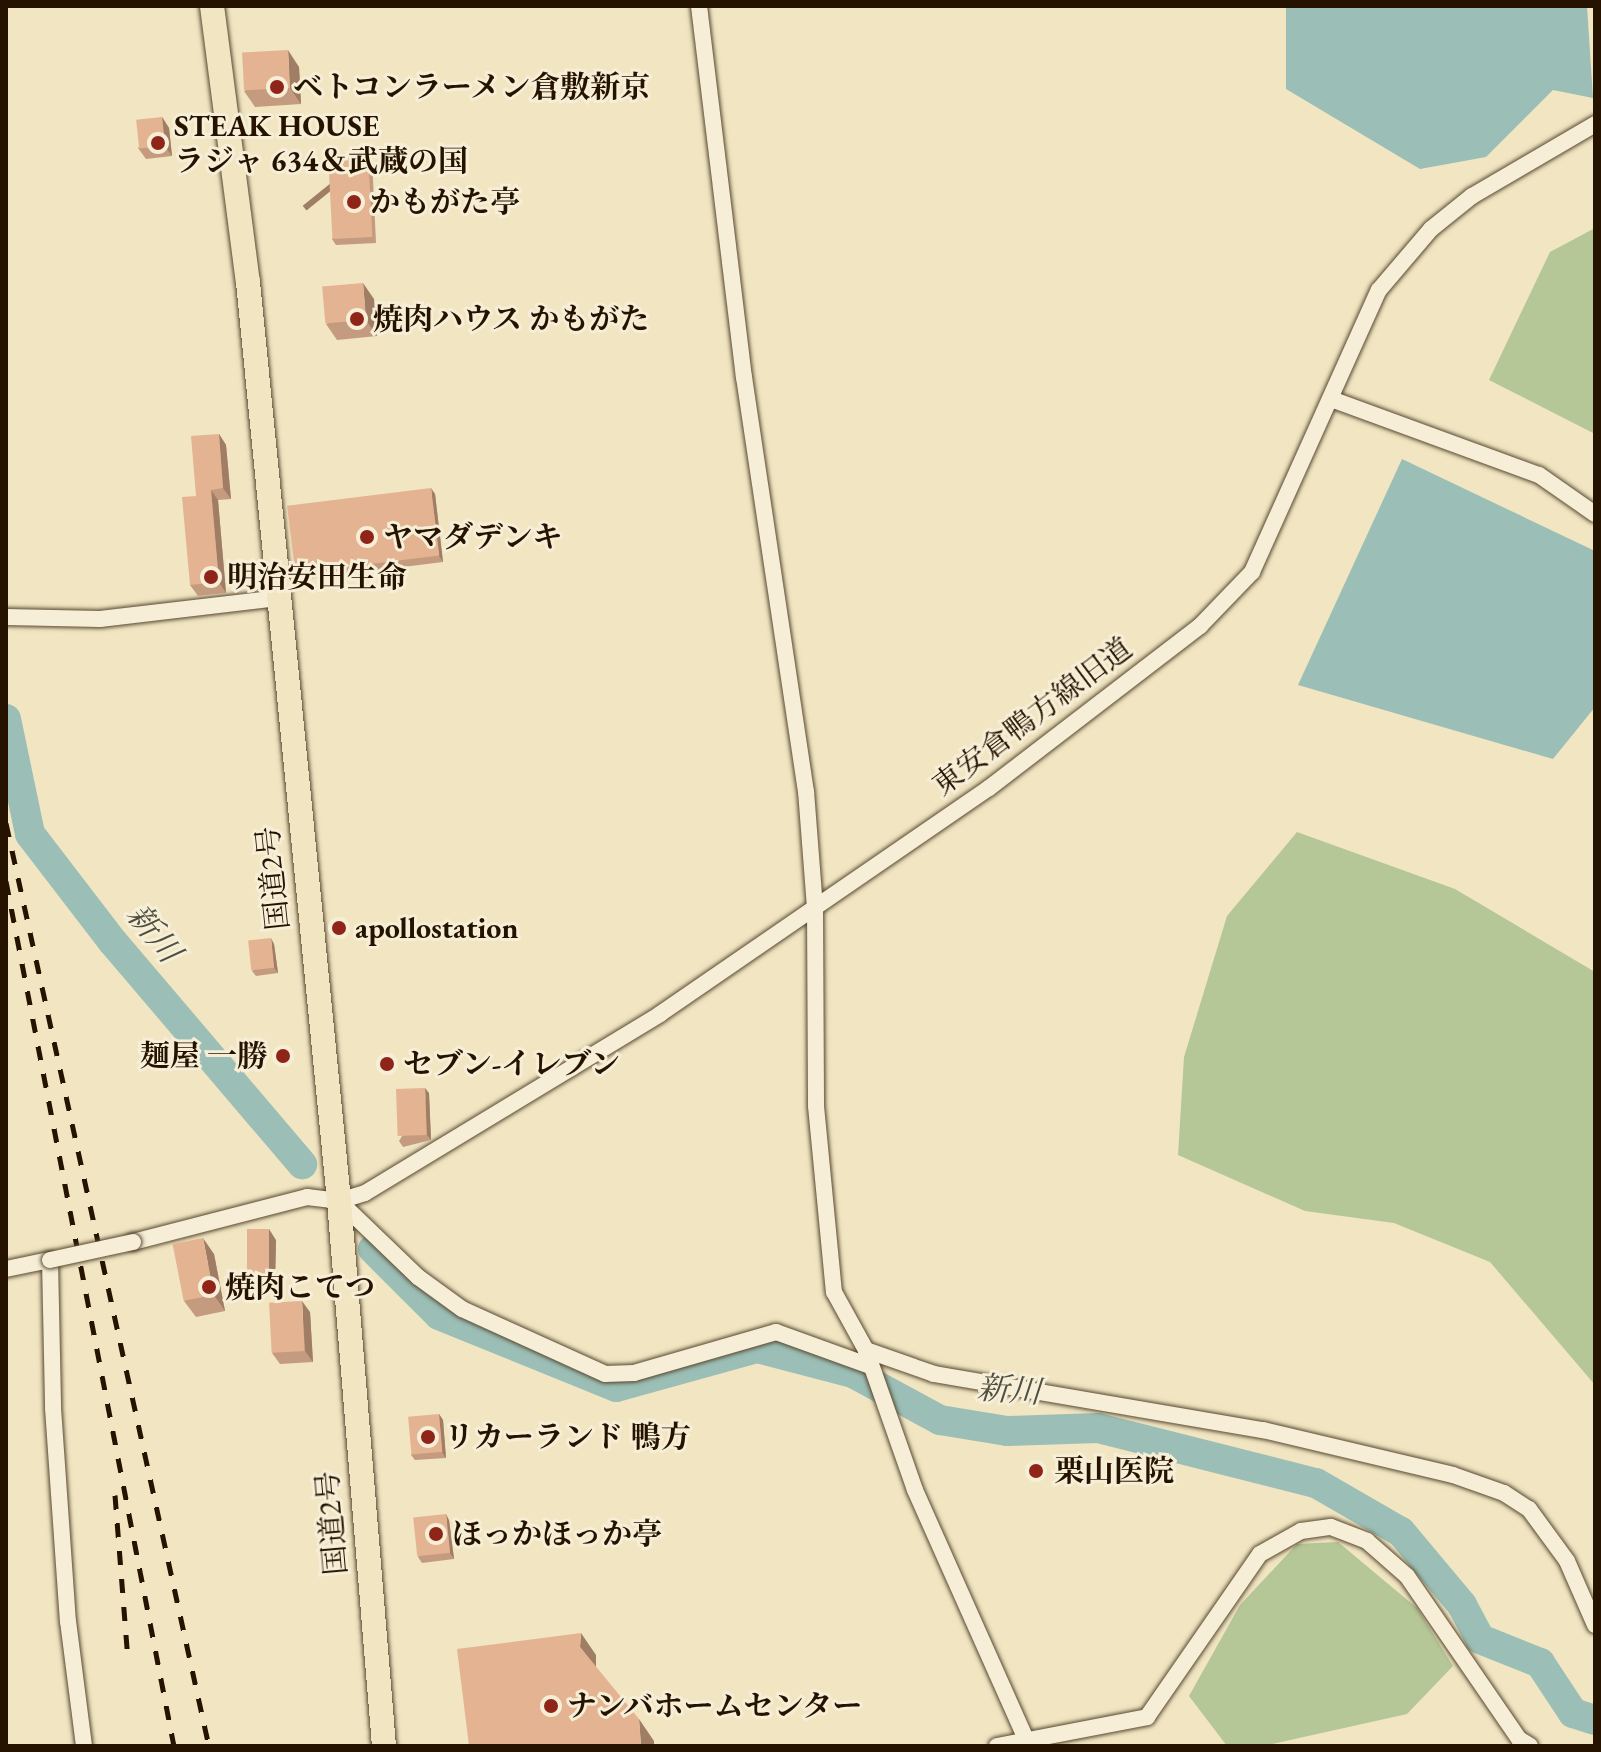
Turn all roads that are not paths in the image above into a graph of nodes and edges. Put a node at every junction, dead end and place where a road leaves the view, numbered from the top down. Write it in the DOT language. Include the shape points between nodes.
graph roads {
  1 [pos="212,6"];
  2 [pos="699,6"];
  3 [pos="1595,124"];
  4 [pos="1331,399"];
  5 [pos="1595,514"];
  6 [pos="278,598"];
  7 [pos="6,617"];
  8 [pos="815,908"];
  9 [pos="339,1201"];
  10 [pos="50,1260"];
  11 [pos="6,1269"];
  12 [pos="868,1358"];
  13 [pos="1595,1625"];
  14 [pos="1027,1741"];
  15 [pos="84,1746"];
  16 [pos="384,1746"];
  17 [pos="997,1746"];
  18 [pos="1530,1746"];
  1 -- 6 [label="highway, 国道2号" via="248,282"];
  2 -- 8 [label="street" via="744,377 806,791"];
  3 -- 4 [label="street, 東安倉鴨方線旧道" via="1472,196 1431,229 1379,290"];
  4 -- 5 [label="street" via="1539,475"];
  4 -- 8 [label="street, 東安倉鴨方線旧道" via="1252,572 1234,595 989,788"];
  6 -- 7 [label="street" via="100,619"];
  6 -- 9 [label="highway, 国道2号"];
  8 -- 9 [label="street, 東安倉鴨方線旧道" via="660,1014 365,1193"];
  8 -- 12 [label="street" via="816,1106 834,1292"];
  9 -- 10 [label="street, bridge" via="307,1197"];
  9 -- 12 [label="street" via="418,1277 462,1309 605,1374 634,1373 776,1332"];
  9 -- 16 [label="highway, 国道2号"];
  10 -- 11 [label="street"];
  10 -- 15 [label="street" via="53,1408 68,1621"];
  12 -- 13 [label="street" via="1263,1430 1453,1475 1504,1493 1529,1509 1567,1561"];
  12 -- 14 [label="street" via="915,1490"];
  14 -- 17 [label="street"];
  14 -- 18 [label="street" via="1147,1717 1260,1554 1301,1531 1331,1527 1367,1541 1407,1576 1519,1739"];
}
